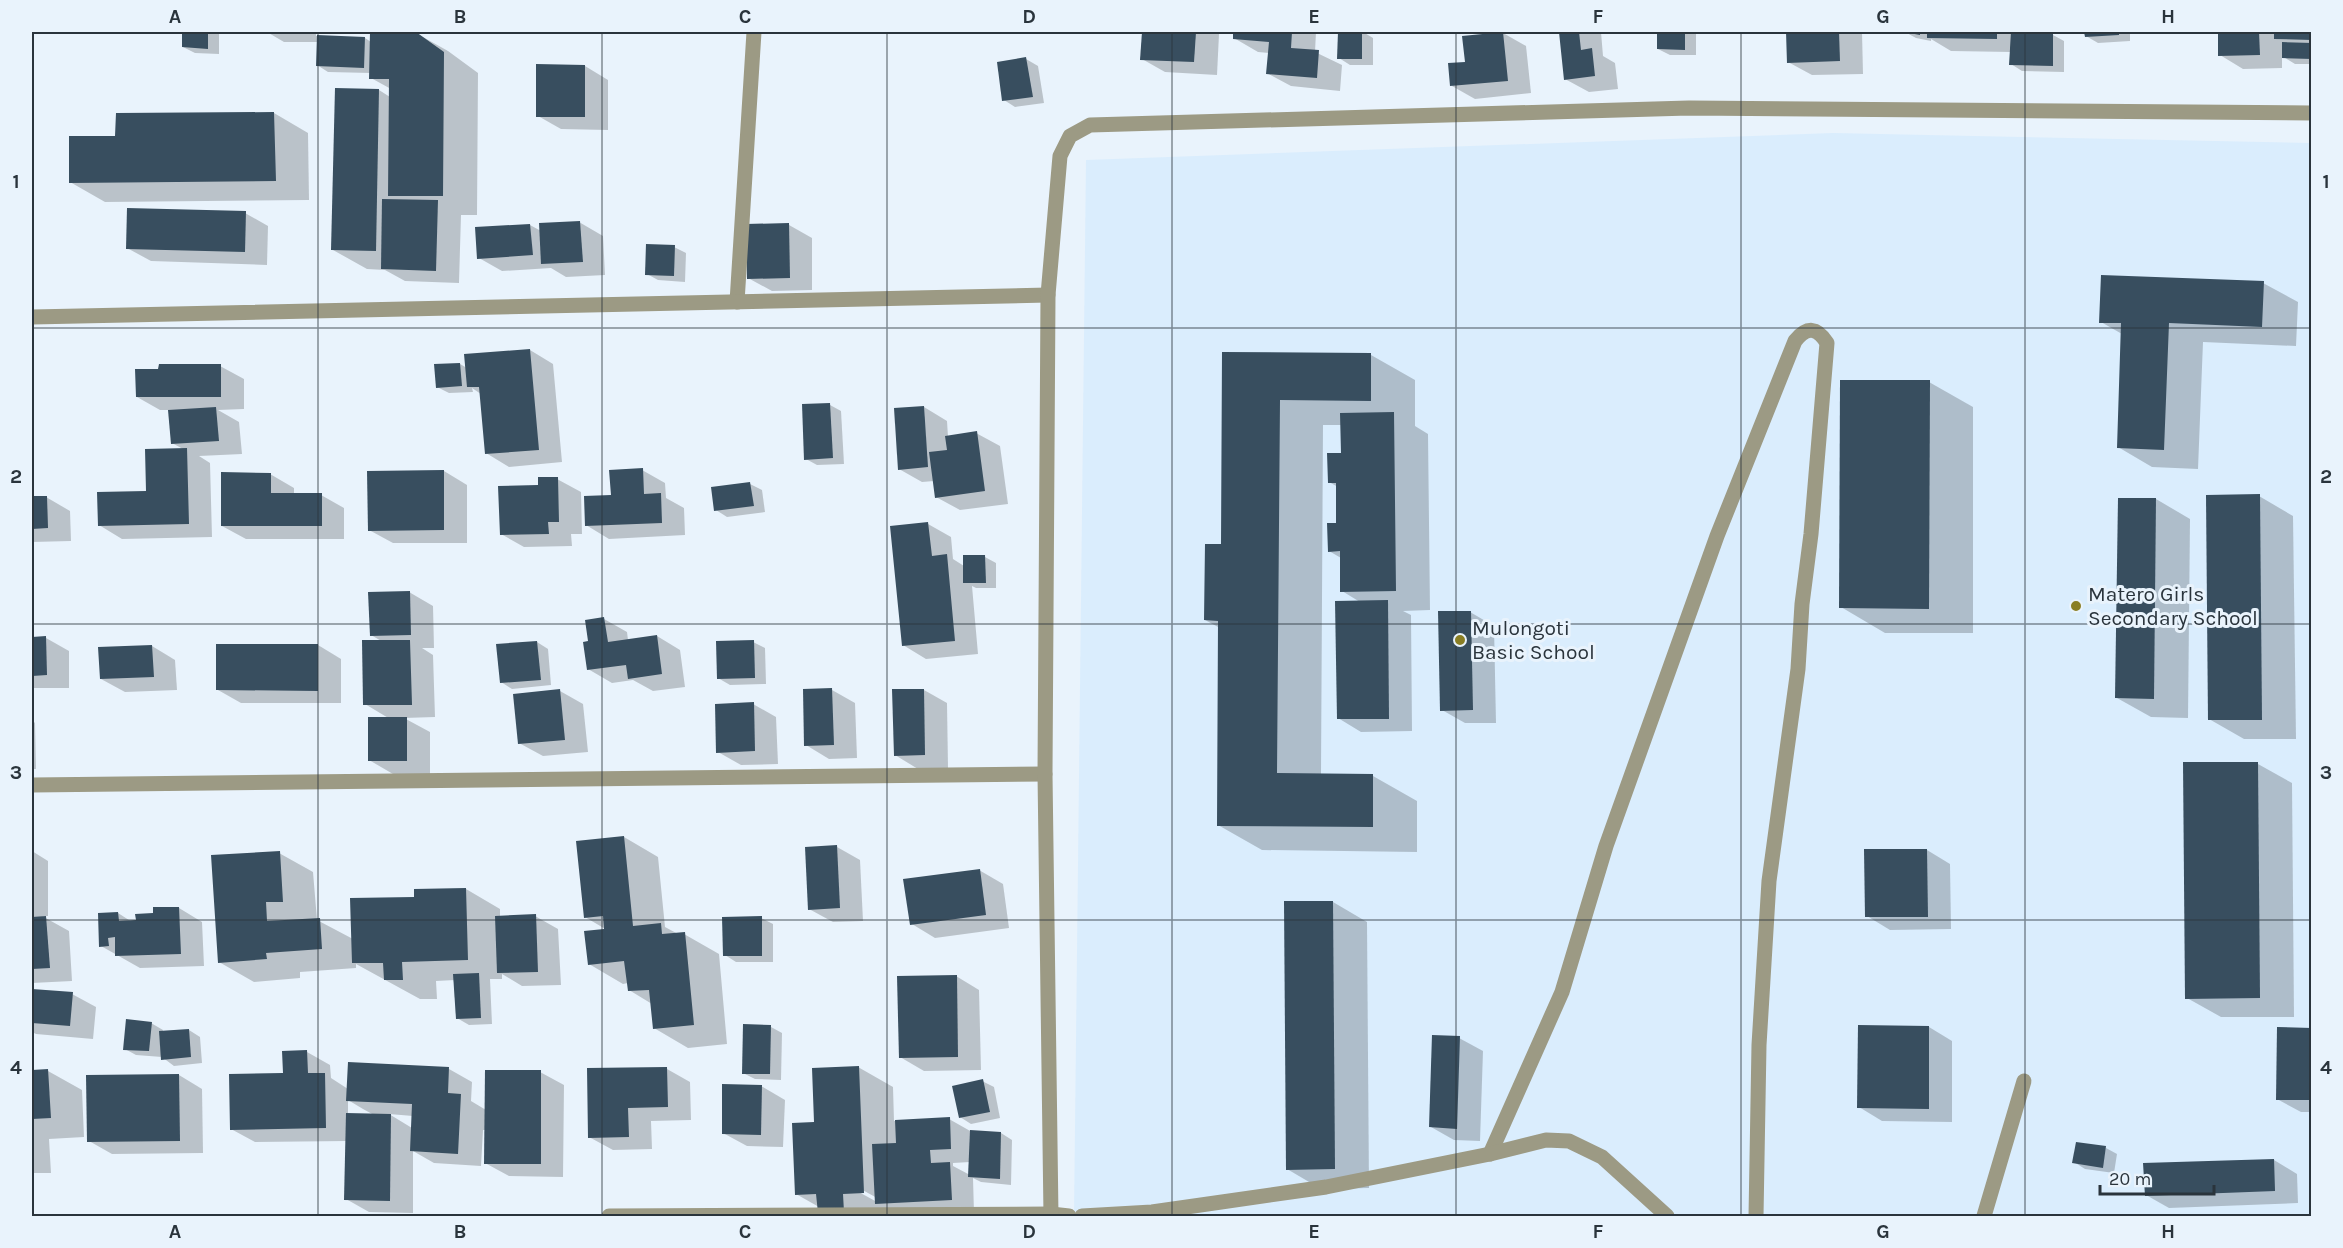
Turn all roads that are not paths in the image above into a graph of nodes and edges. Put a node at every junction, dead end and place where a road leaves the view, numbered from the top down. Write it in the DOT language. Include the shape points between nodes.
graph roads {
  1 [pos="754,32"];
  2 [pos="2312,113"];
  3 [pos="1048,295"];
  4 [pos="737,302"];
  5 [pos="32,317"];
  6 [pos="1045,774"];
  7 [pos="32,785"];
  8 [pos="2024,1081"];
  9 [pos="1491,1154"];
  10 [pos="1210,1210"];
  11 [pos="1051,1215"];
  12 [pos="609,1216"];
  13 [pos="1069,1216"];
  14 [pos="1082,1216"];
  15 [pos="1668,1216"];
  16 [pos="1756,1216"];
  17 [pos="1984,1216"];
  1 -- 4 [label="street"];
  2 -- 3 [label="street" via="1689,108 1090,125 1070,136 1060,156"];
  3 -- 4 [label="street"];
  3 -- 6 [label="street"];
  4 -- 5 [label="street"];
  6 -- 7 [label="street"];
  6 -- 11 [label="street"];
  8 -- 17 [label="street"];
  9 -- 10 [label="street"];
  9 -- 15 [label="street" via="1546,1140 1569,1141 1602,1157"];
  9 -- 16 [label="street" via="1562,992 1606,846 1717,536 1796,340 1802,332 1811,330 1821,334 1827,343 1798,669 1769,882 1759,1045"];
  10 -- 14 [label="street"];
  11 -- 12 [label="street"];
  11 -- 13 [label="street"];
}
